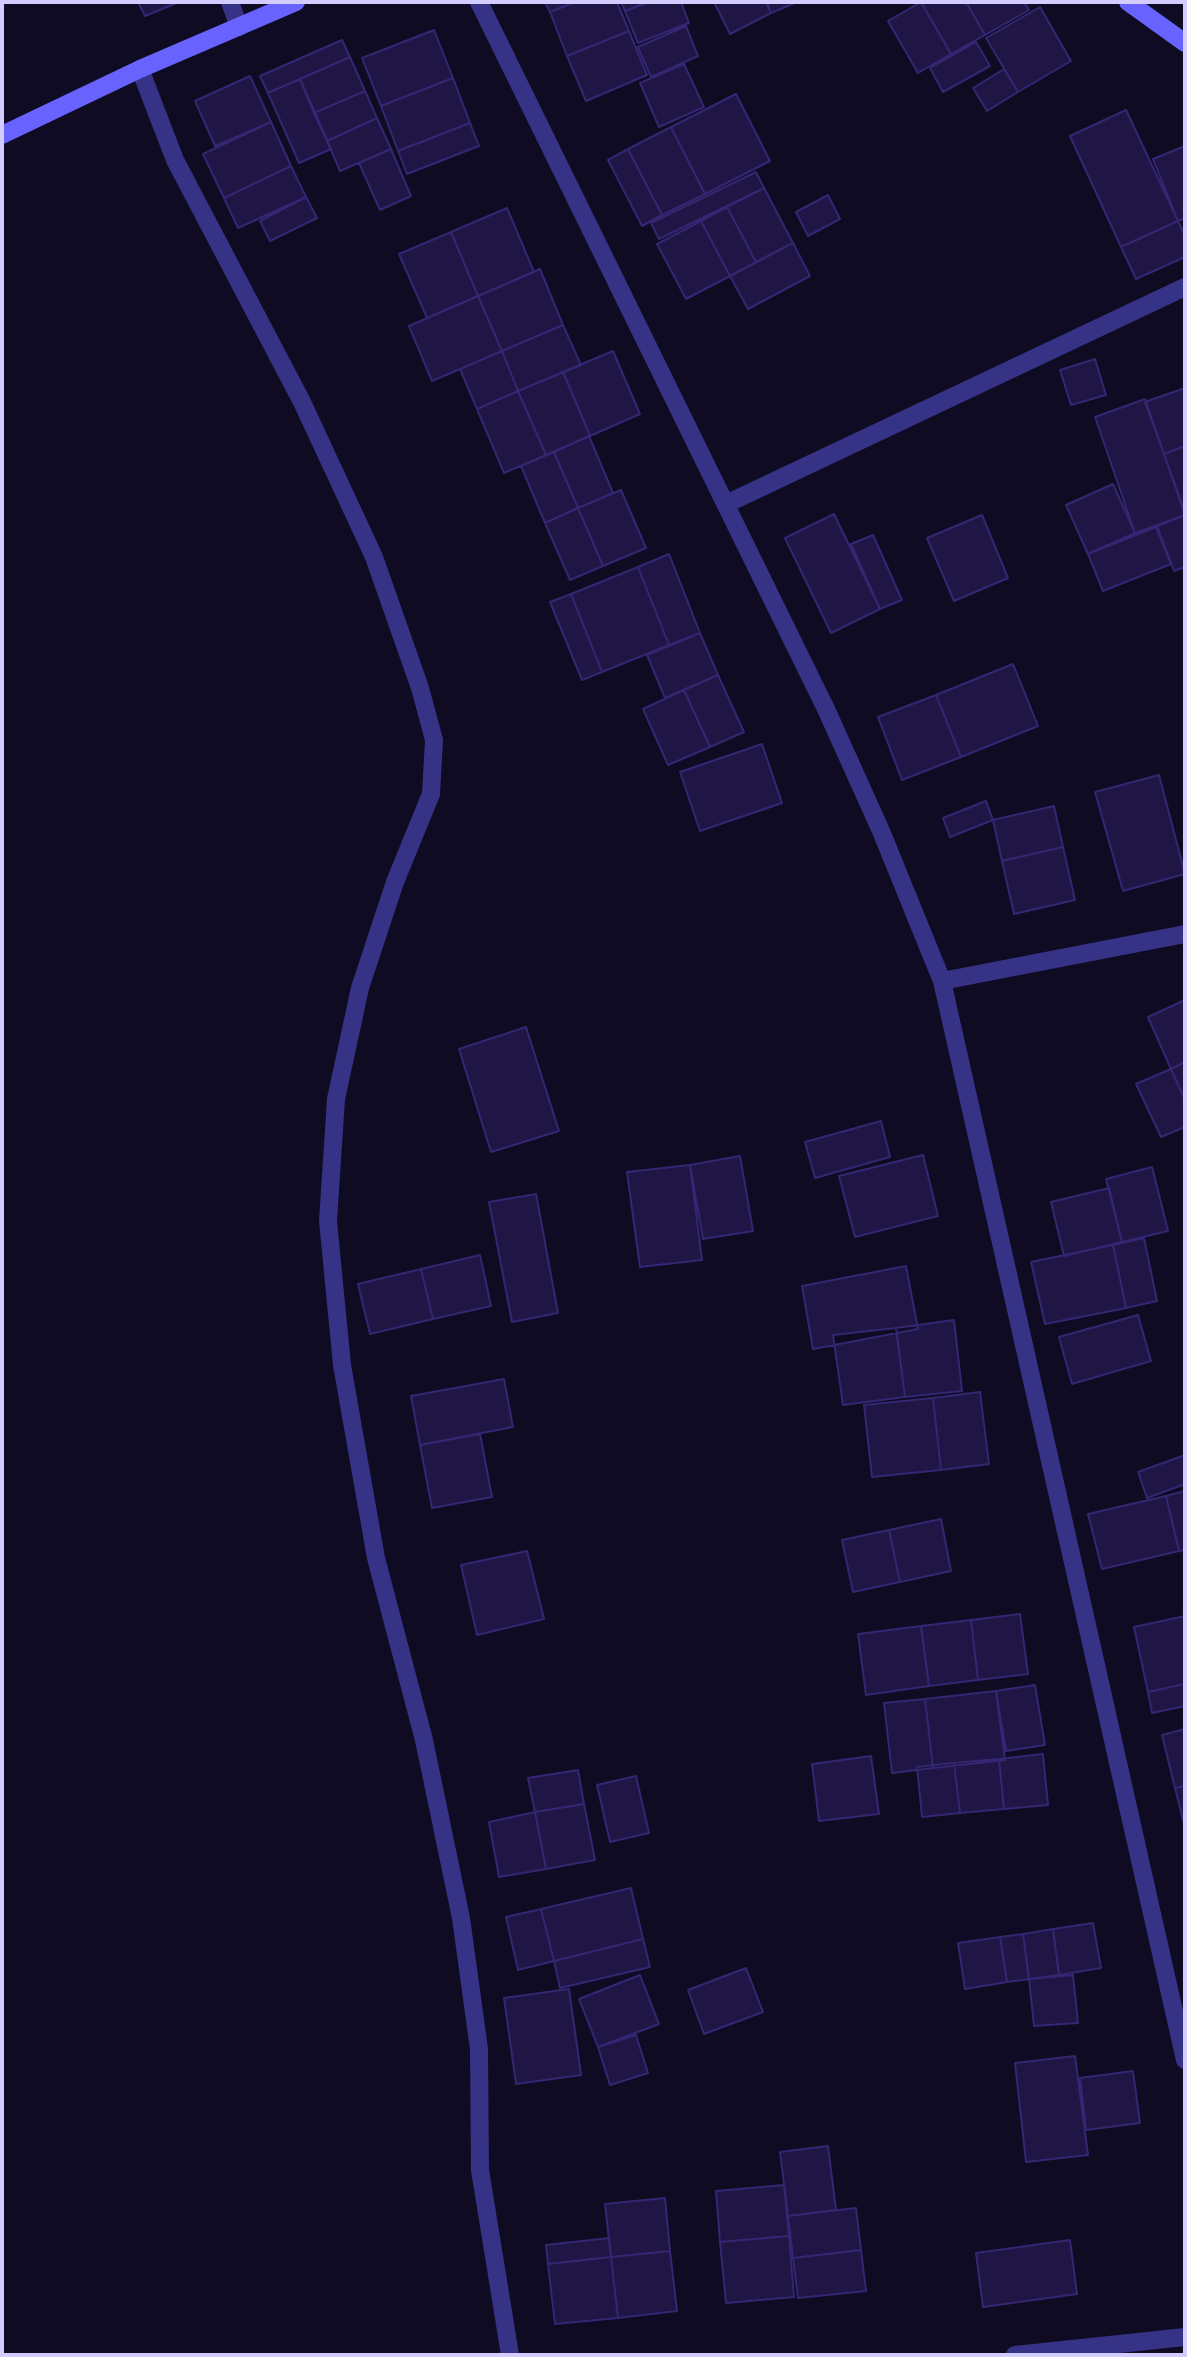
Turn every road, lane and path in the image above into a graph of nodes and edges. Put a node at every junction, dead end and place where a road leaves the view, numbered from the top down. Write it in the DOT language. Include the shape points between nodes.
graph roads {
  1 [pos="230,2"];
  2 [pos="296,2"];
  3 [pos="479,2"];
  4 [pos="1128,2"];
  5 [pos="239,27"];
  6 [pos="1185,43"];
  7 [pos="140,69"];
  8 [pos="2,135"];
  9 [pos="1185,287"];
  10 [pos="726,505"];
  11 [pos="1185,934"];
  12 [pos="942,981"];
  13 [pos="1185,2060"];
  14 [pos="1185,2337"];
  15 [pos="510,2355"];
  16 [pos="1015,2355"];
  1 -- 5 [label="street"];
  2 -- 5 [label="street"];
  3 -- 10 [label="street"];
  4 -- 6 [label="street"];
  5 -- 7 [label="street"];
  7 -- 8 [label="street"];
  7 -- 15 [label="street" via="175,160 302,402 373,557 420,688 433,740 431,794 394,882 364,975 338,1086 328,1220 342,1365 376,1558 424,1740 461,1918 479,2049 480,2170"];
  9 -- 10 [label="street"];
  10 -- 12 [label="street" via="870,806"];
  11 -- 12 [label="street"];
  12 -- 13 [label="street"];
  14 -- 16 [label="street"];
}
